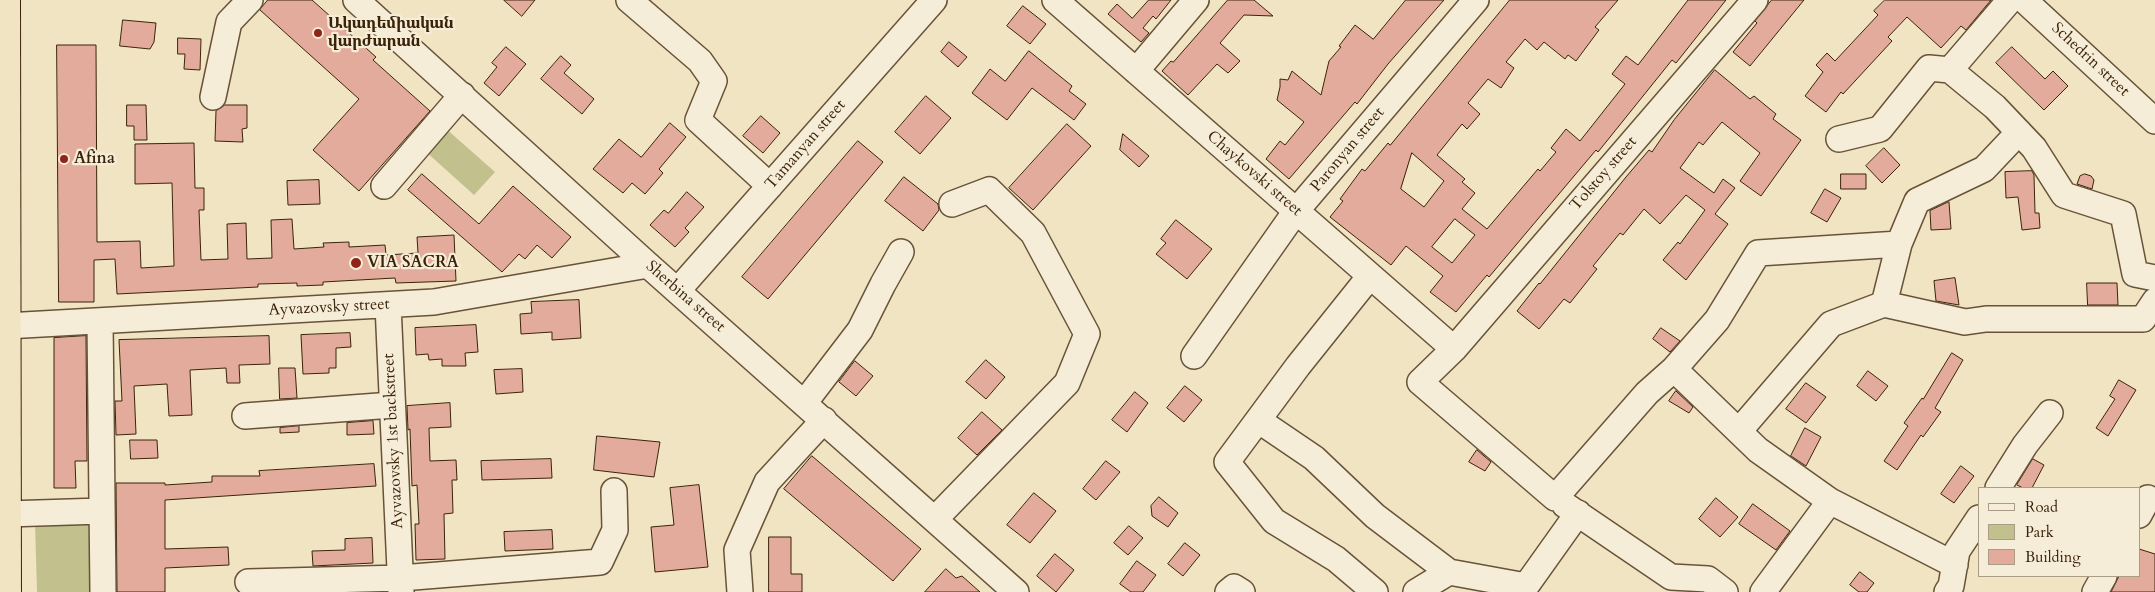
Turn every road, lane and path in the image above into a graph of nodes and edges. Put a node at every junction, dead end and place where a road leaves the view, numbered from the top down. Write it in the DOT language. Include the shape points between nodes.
graph roads {
  1 [pos="6,0"];
  2 [pos="250,0"];
  3 [pos="356,0"];
  4 [pos="630,0"];
  5 [pos="934,0"];
  6 [pos="1055,0"];
  7 [pos="1196,0"];
  8 [pos="1476,0"];
  9 [pos="1755,0"];
  10 [pos="2010,0"];
  11 [pos="2024,0"];
  12 [pos="1950,70"];
  13 [pos="1136,71"];
  14 [pos="462,95"];
  15 [pos="212,97"];
  16 [pos="2155,121"];
  17 [pos="2018,132"];
  18 [pos="1839,139"];
  19 [pos="384,186"];
  20 [pos="770,186"];
  21 [pos="952,204"];
  22 [pos="1296,211"];
  23 [pos="1900,244"];
  24 [pos="901,252"];
  25 [pos="648,265"];
  26 [pos="1370,276"];
  27 [pos="2155,278"];
  28 [pos="678,290"];
  29 [pos="2155,300"];
  30 [pos="1884,304"];
  31 [pos="388,305"];
  32 [pos="100,321"];
  33 [pos="6,326"];
  34 [pos="1454,349"];
  35 [pos="1194,356"];
  36 [pos="1674,370"];
  37 [pos="804,402"];
  38 [pos="392,405"];
  39 [pos="2050,413"];
  40 [pos="245,416"];
  41 [pos="824,420"];
  42 [pos="1258,420"];
  43 [pos="1739,431"];
  44 [pos="3,464"];
  45 [pos="1999,487"];
  46 [pos="614,491"];
  47 [pos="1555,498"];
  48 [pos="1830,501"];
  49 [pos="101,511"];
  50 [pos="1578,513"];
  51 [pos="7,514"];
  52 [pos="934,519"];
  53 [pos="1978,520"];
  54 [pos="1955,565"];
  55 [pos="1449,572"];
  56 [pos="2103,577"];
  57 [pos="248,582"];
  58 [pos="401,585"];
  59 [pos="7,592"];
  60 [pos="103,592"];
  61 [pos="740,592"];
  62 [pos="1016,592"];
  63 [pos="1228,592"];
  64 [pos="1242,592"];
  65 [pos="1375,592"];
  66 [pos="1416,592"];
  67 [pos="1725,592"];
  68 [pos="1763,592"];
  69 [pos="1947,592"];
  70 [pos="2095,592"];
  1 -- 33 [label="highway"];
  2 -- 15 [label="street" via="229,22"];
  3 -- 14 [label="street, Sherbina street"];
  4 -- 20 [label="street" via="700,61 714,81 698,120"];
  5 -- 20 [label="street, Tamanyan street"];
  6 -- 13 [label="street, Chaykovski street"];
  7 -- 13 [label="street"];
  8 -- 22 [label="street, Paronyan street"];
  9 -- 34 [label="street, Tolstoy street"];
  10 -- 12 [label="street"];
  11 -- 16 [label="street, Schedrin street"];
  12 -- 17 [label="street" via="1995,107"];
  12 -- 18 [label="street" via="1929,68 1880,129"];
  13 -- 22 [label="street, Chaykovski street"];
  14 -- 19 [label="street"];
  14 -- 25 [label="street, Sherbina street"];
  17 -- 23 [label="street" via="1984,169 1917,201"];
  17 -- 27 [label="street" via="2034,148 2064,195 2123,214 2135,274"];
  20 -- 28 [label="street, Tamanyan street"];
  21 -- 52 [label="street" via="989,190 1033,233 1087,334 1067,383"];
  22 -- 26 [label="street, Chaykovski street"];
  22 -- 35 [label="street, Paronyan street"];
  23 -- 30 [label="street"];
  23 -- 36 [label="street" via="1758,253 1717,320"];
  24 -- 37 [label="street" via="860,330"];
  25 -- 28 [label="street, Sherbina street"];
  25 -- 31 [label="street, Ayvazovsky street" via="434,302"];
  26 -- 34 [label="street, Chaykovski street"];
  26 -- 42 [label="street"];
  28 -- 37 [label="street, Sherbina street"];
  29 -- 30 [label="street" via="2143,319 1986,319 1965,322"];
  30 -- 43 [label="street" via="1831,324"];
  31 -- 32 [label="street, Ayvazovsky street"];
  31 -- 38 [label="street, Ayvazovsky 1st backstreet"];
  32 -- 33 [label="street, Ayvazovsky street"];
  32 -- 49 [label="street"];
  33 -- 44 [label="highway"];
  34 -- 47 [label="street, Tolstoy street" via="1420,382"];
  36 -- 43 [label="street"];
  36 -- 47 [label="street" via="1647,392"];
  37 -- 41 [label="street, Sherbina street"];
  38 -- 40 [label="street"];
  38 -- 58 [label="street, Ayvazovsky 1st backstreet"];
  39 -- 45 [label="street"];
  41 -- 52 [label="street, Sherbina street"];
  41 -- 61 [label="street" via="766,482 738,550"];
  42 -- 55 [label="street" via="1314,458 1375,516"];
  42 -- 65 [label="street" via="1227,462 1274,521 1336,559"];
  43 -- 48 [label="street" via="1758,450"];
  44 -- 51 [label="highway"];
  46 -- 58 [label="street" via="615,530 600,562"];
  47 -- 50 [label="street"];
  48 -- 54 [label="street"];
  48 -- 68 [label="street"];
  49 -- 51 [label="street"];
  49 -- 60 [label="street"];
  50 -- 55 [label="street" via="1526,586"];
  50 -- 67 [label="street" via="1671,577 1708,579"];
  51 -- 59 [label="highway"];
  52 -- 62 [label="street, Sherbina street"];
  53 -- 54 [label="street" via="1957,551"];
  54 -- 69 [label="street"];
  55 -- 66 [label="street"];
  56 -- 70 [label="street"];
  57 -- 58 [label="street"];
  63 -- 64 [label="street" via="1234,587"];
}
